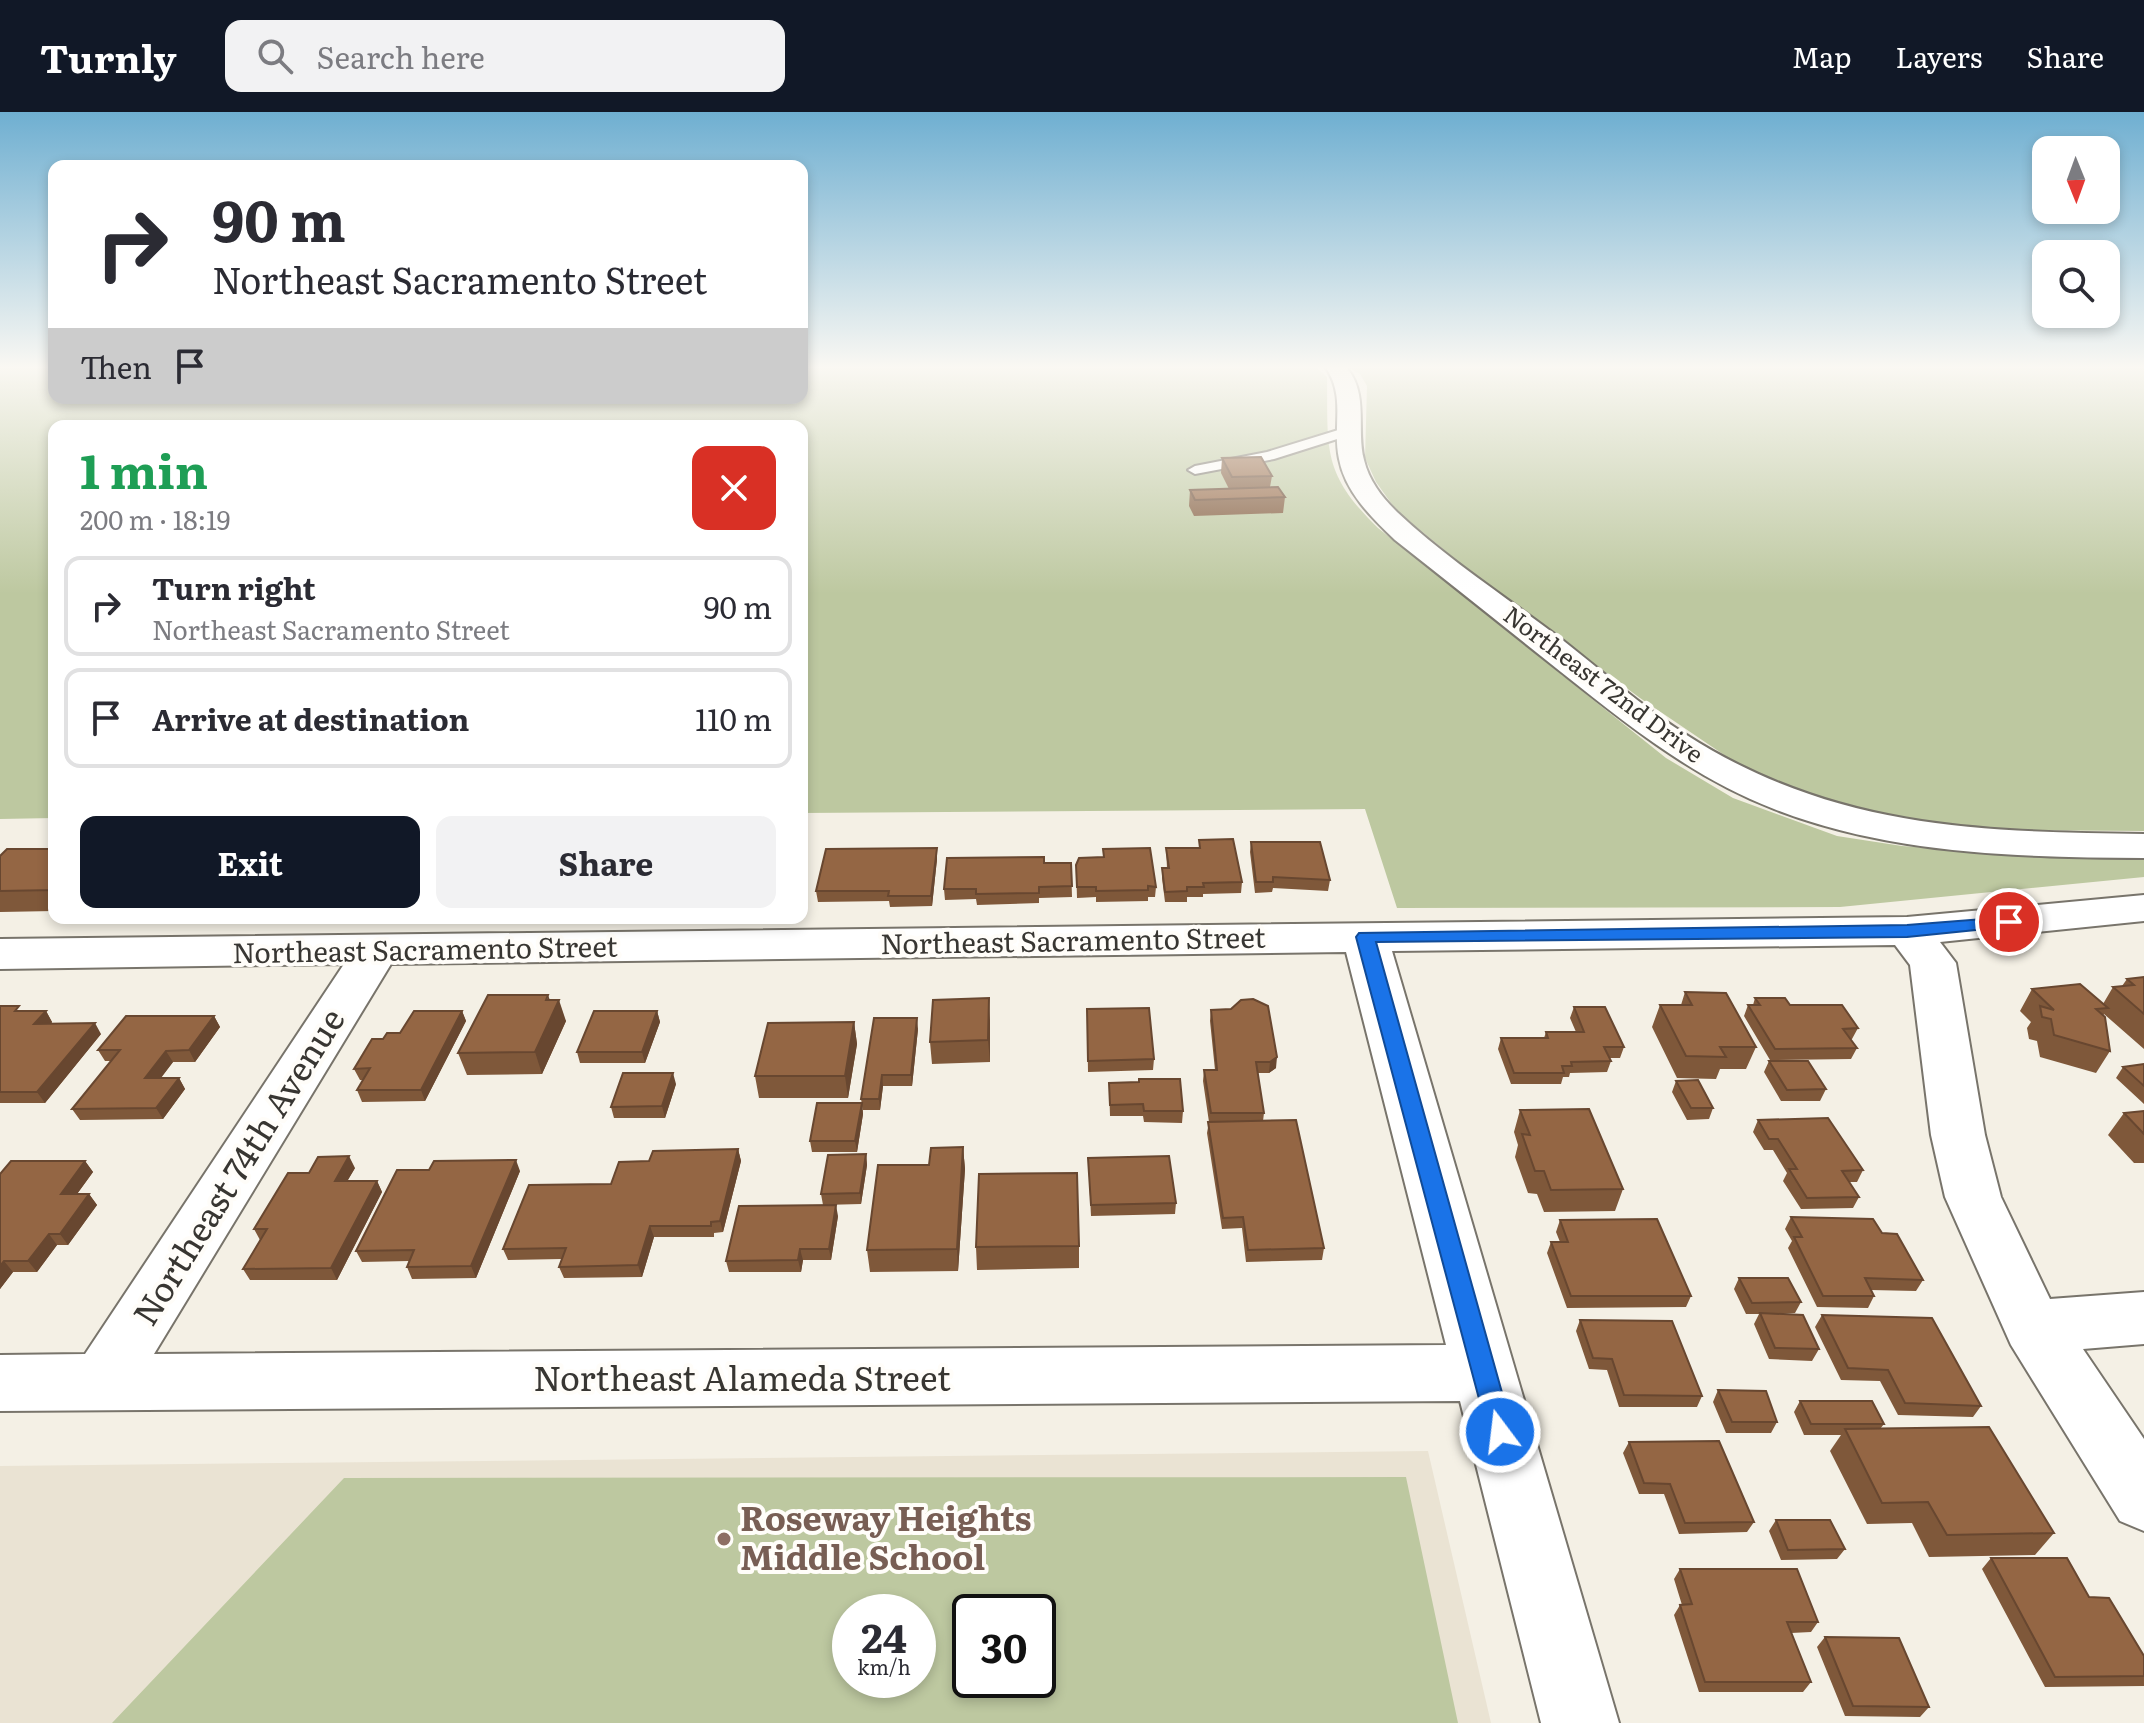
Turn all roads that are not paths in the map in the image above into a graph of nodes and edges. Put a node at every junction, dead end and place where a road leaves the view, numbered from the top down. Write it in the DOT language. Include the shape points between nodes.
graph roads {
  1 [pos="1310,443"];
  2 [pos="1349,443"];
  3 [pos="1195,470"];
  4 [pos="2144,846"];
  5 [pos="2144,908"];
  6 [pos="1907,931"];
  7 [pos="1365,937"];
  8 [pos="376,951"];
  9 [pos="0,954"];
  10 [pos="2144,1318"];
  11 [pos="2033,1326"];
  12 [pos="1484,1373"];
  13 [pos="0,1383"];
  14 [pos="102,1383"];
  15 [pos="2144,1498"];
  16 [pos="1580,1723"];
  1 -- 3 [label="lane"];
  2 -- 4 [label="street, Northeast 72nd Drive" via="1358,479 1405,534 1671,741 1735,779 1847,822 1919,836"];
  5 -- 6 [label="street, Northeast Sacramento Street"];
  6 -- 7 [label="street, Northeast Sacramento Street"];
  6 -- 11 [label="street" via="1933,963 1958,1135 1973,1197"];
  7 -- 8 [label="street, Northeast Sacramento Street"];
  7 -- 12 [label="street"];
  8 -- 9 [label="street, Northeast Sacramento Street"];
  8 -- 14 [label="street, Northeast 74th Avenue"];
  10 -- 11 [label="street"];
  11 -- 15 [label="street"];
  12 -- 14 [label="street, Northeast Alameda Street"];
  12 -- 16 [label="street"];
  13 -- 14 [label="street, Northeast Alameda Street"];
}
